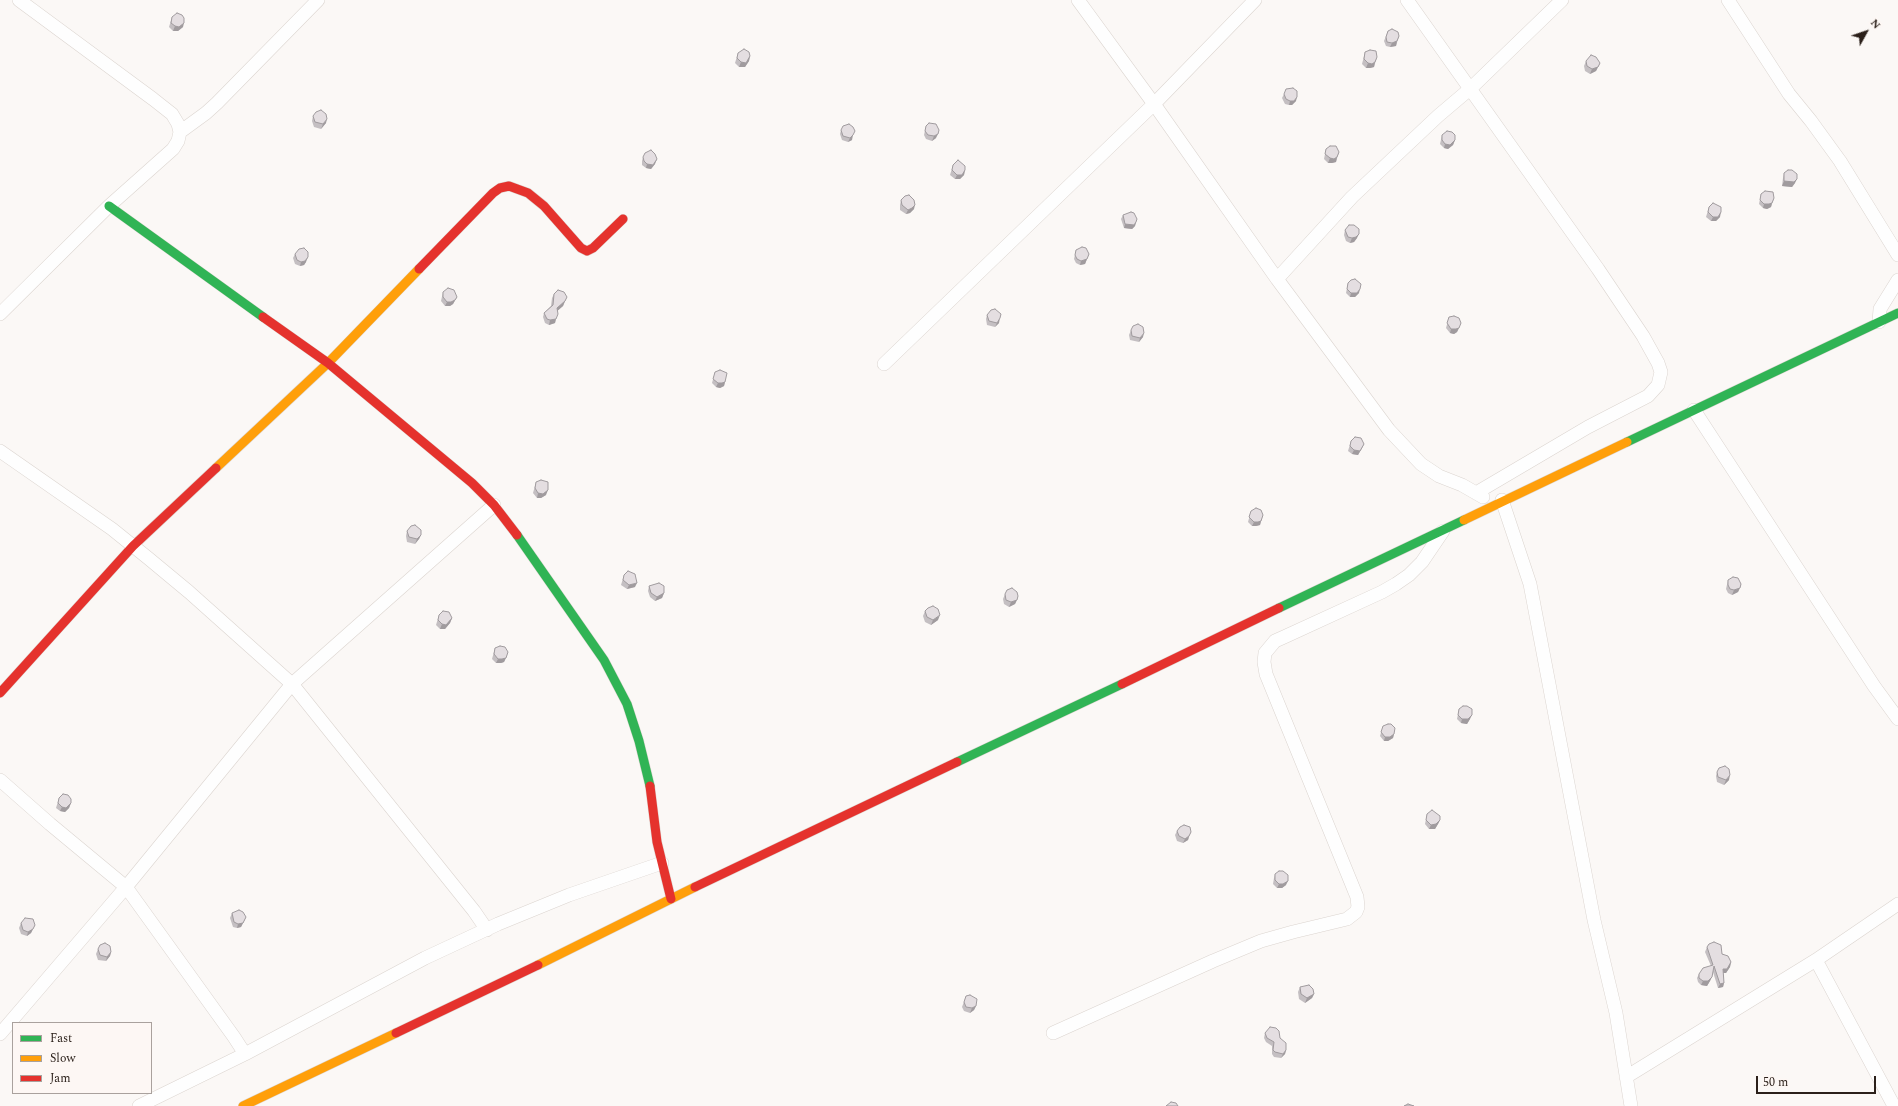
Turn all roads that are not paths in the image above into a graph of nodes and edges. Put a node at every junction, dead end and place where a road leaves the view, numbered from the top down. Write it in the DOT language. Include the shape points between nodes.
graph roads {
  1 [pos="19,0"];
  2 [pos="318,0"];
  3 [pos="1078,0"];
  4 [pos="1255,0"];
  5 [pos="1407,0"];
  6 [pos="1562,0"];
  7 [pos="1728,0"];
  8 [pos="1470,88"];
  9 [pos="1154,104"];
  10 [pos="180,132"];
  11 [pos="109,206"];
  12 [pos="622,219"];
  13 [pos="1898,255"];
  14 [pos="1277,279"];
  15 [pos="1898,280"];
  16 [pos="1898,313"];
  17 [pos="0,314"];
  18 [pos="1879,322"];
  19 [pos="328,363"];
  20 [pos="884,364"];
  21 [pos="1694,410"];
  22 [pos="0,451"];
  23 [pos="1476,493"];
  24 [pos="1498,503"];
  25 [pos="494,505"];
  26 [pos="1443,530"];
  27 [pos="133,546"];
  28 [pos="292,684"];
  29 [pos="0,693"];
  30 [pos="1898,719"];
  31 [pos="0,780"];
  32 [pos="662,864"];
  33 [pos="126,887"];
  34 [pos="671,899"];
  35 [pos="1898,904"];
  36 [pos="487,930"];
  37 [pos="1816,960"];
  38 [pos="1053,1033"];
  39 [pos="0,1034"];
  40 [pos="245,1054"];
  41 [pos="1626,1077"];
  42 [pos="1628,1105"];
  43 [pos="139,1106"];
  44 [pos="243,1106"];
  45 [pos="1894,1106"];
  1 -- 10 [label="street" via="172,114"];
  2 -- 10 [label="street" via="212,108"];
  3 -- 9 [label="street"];
  4 -- 9 [label="street"];
  5 -- 8 [label="street"];
  6 -- 8 [label="street"];
  7 -- 13 [label="street" via="1789,94 1816,126 1840,161"];
  8 -- 14 [label="street" via="1352,197"];
  8 -- 23 [label="street" via="1627,311 1661,372 1658,385 1648,396 1588,426"];
  9 -- 14 [label="street"];
  9 -- 20 [label="street"];
  10 -- 11 [label="street" via="173,149"];
  11 -- 17 [label="street"];
  11 -- 19 [label="street"];
  12 -- 19 [label="street" via="594,248 587,251 581,248 544,206 528,193 509,186 500,188"];
  14 -- 23 [label="street" via="1388,430 1406,450 1439,476"];
  15 -- 18 [label="street" via="1880,309"];
  16 -- 18 [label="street"];
  18 -- 21 [label="street"];
  19 -- 25 [label="street" via="472,483"];
  19 -- 27 [label="street"];
  21 -- 24 [label="street"];
  21 -- 30 [label="street"];
  22 -- 27 [label="street"];
  23 -- 24 [label="street"];
  24 -- 26 [label="street"];
  24 -- 41 [label="street" via="1530,584 1594,920 1616,1013"];
  25 -- 28 [label="street"];
  25 -- 32 [label="street" via="527,548 604,660 627,704 650,784"];
  26 -- 34 [label="street"];
  26 -- 38 [label="street" via="1422,562 1396,584 1280,639 1265,653 1266,674 1357,898 1356,912 1347,919 1260,941"];
  27 -- 28 [label="street"];
  27 -- 29 [label="street"];
  28 -- 33 [label="street"];
  28 -- 36 [label="street" via="469,904"];
  31 -- 33 [label="street"];
  32 -- 34 [label="street"];
  32 -- 36 [label="street" via="569,895"];
  33 -- 39 [label="street"];
  33 -- 40 [label="street"];
  34 -- 44 [label="street"];
  35 -- 37 [label="street"];
  36 -- 40 [label="street" via="425,958"];
  37 -- 41 [label="street"];
  37 -- 45 [label="street"];
  40 -- 43 [label="street"];
  41 -- 42 [label="street"];
}
